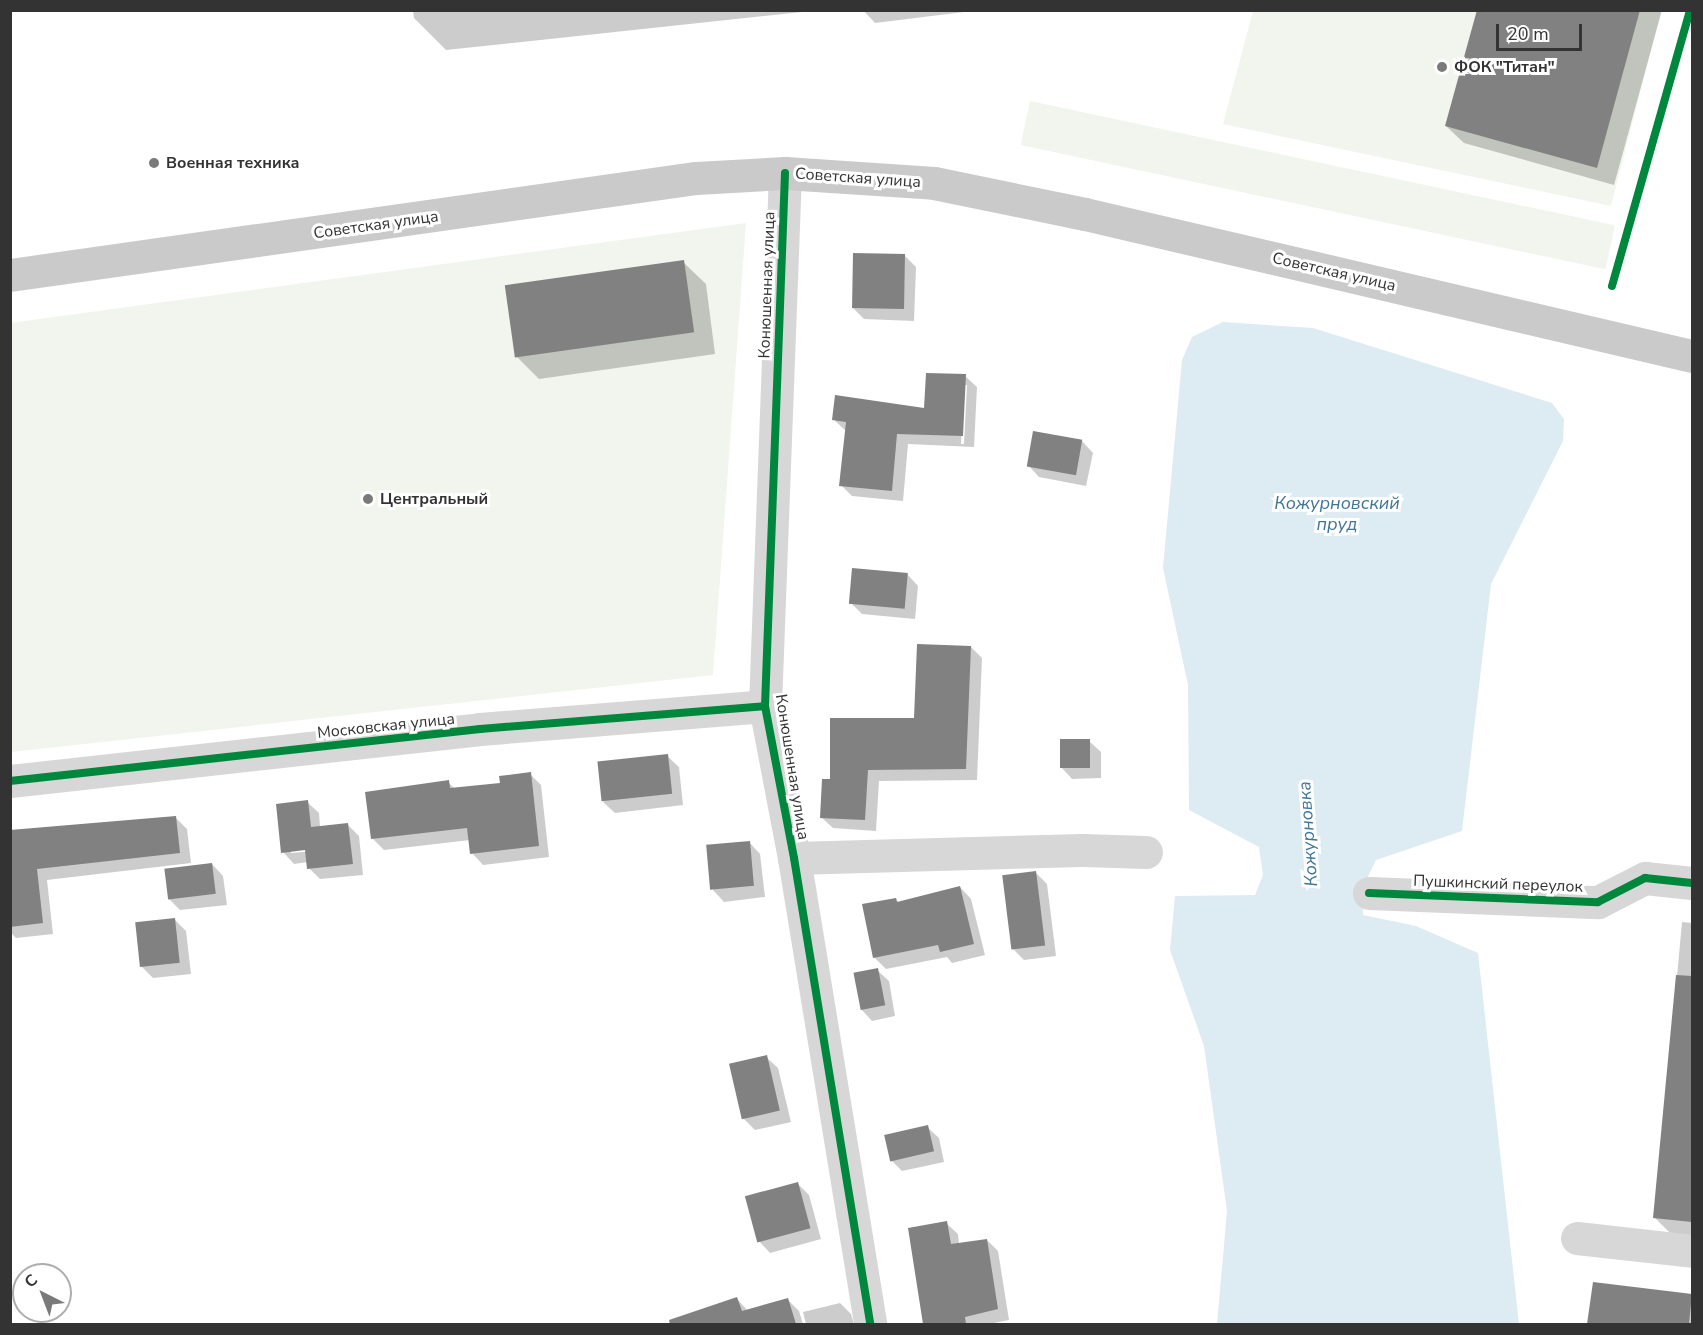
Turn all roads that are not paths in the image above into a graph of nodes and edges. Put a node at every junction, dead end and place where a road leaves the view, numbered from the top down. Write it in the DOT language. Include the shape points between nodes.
graph roads {
  1 [pos="785,173"];
  2 [pos="10,275"];
  3 [pos="1692,357"];
  4 [pos="765,706"];
  5 [pos="10,781"];
  6 [pos="1146,852"];
  7 [pos="794,858"];
  8 [pos="1692,883"];
  9 [pos="1369,892"];
  10 [pos="1576,1238"];
  11 [pos="1692,1251"];
  12 [pos="870,1324"];
  1 -- 2 [label="main road, Советская улица" via="696,178"];
  1 -- 3 [label="main road, Советская улица" via="934,183 1085,214"];
  1 -- 4 [label="street, Конюшенная улица"];
  4 -- 5 [label="street, Московская улица" via="480,729"];
  4 -- 7 [label="street, Конюшенная улица"];
  6 -- 7 [label="street" via="1082,850"];
  7 -- 12 [label="street, Конюшенная улица"];
  8 -- 9 [label="street, Пушкинский переулок" via="1645,878 1598,902"];
  10 -- 11 [label="street"];
}
